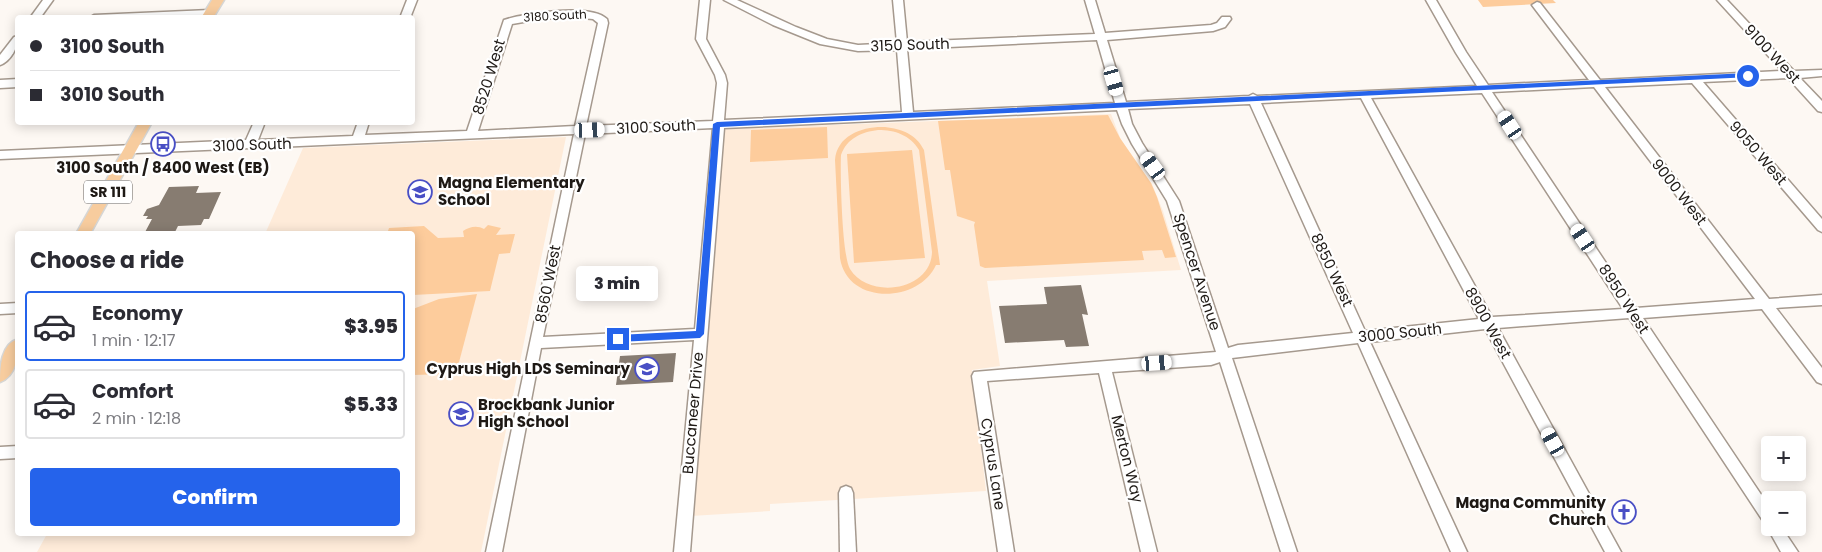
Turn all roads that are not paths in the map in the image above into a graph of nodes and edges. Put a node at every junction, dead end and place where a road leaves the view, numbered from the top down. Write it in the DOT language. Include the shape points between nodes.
graph roads {
  1 [pos="48,0"];
  2 [pos="218,0"];
  3 [pos="412,0"];
  4 [pos="705,0"];
  5 [pos="729,0"];
  6 [pos="898,0"];
  7 [pos="1090,0"];
  8 [pos="1431,0"];
  9 [pos="1722,0"];
  10 [pos="1536,5"];
  11 [pos="37,15"];
  12 [pos="209,15"];
  13 [pos="406,15"];
  14 [pos="601,17"];
  15 [pos="1226,19"];
  16 [pos="510,21"];
  17 [pos="1101,37"];
  18 [pos="15,43"];
  19 [pos="902,46"];
  20 [pos="0,62"];
  21 [pos="1822,72"];
  22 [pos="1789,74"];
  23 [pos="1694,78"];
  24 [pos="15,83"];
  25 [pos="1595,83"];
  26 [pos="0,84"];
  27 [pos="1485,88"];
  28 [pos="1364,94"];
  29 [pos="1253,98"];
  30 [pos="1121,106"];
  31 [pos="1822,108"];
  32 [pos="908,116"];
  33 [pos="717,124"];
  34 [pos="144,125"];
  35 [pos="259,125"];
  36 [pos="363,125"];
  37 [pos="581,130"];
  38 [pos="471,135"];
  39 [pos="356,141"];
  40 [pos="250,145"];
  41 [pos="131,149"];
  42 [pos="0,155"];
  43 [pos="1822,227"];
  44 [pos="85,231"];
  45 [pos="1822,300"];
  46 [pos="1765,304"];
  47 [pos="15,308"];
  48 [pos="0,309"];
  49 [pos="1634,314"];
  50 [pos="1488,324"];
  51 [pos="700,334"];
  52 [pos="1363,338"];
  53 [pos="536,343"];
  54 [pos="15,350"];
  55 [pos="1224,356"];
  56 [pos="1104,367"];
  57 [pos="0,375"];
  58 [pos="979,376"];
  59 [pos="1822,378"];
  60 [pos="15,452"];
  61 [pos="0,453"];
  62 [pos="846,493"];
  63 [pos="1761,507"];
  64 [pos="1779,536"];
  65 [pos="494,552"];
  66 [pos="682,552"];
  67 [pos="848,552"];
  68 [pos="1006,552"];
  69 [pos="1149,552"];
  70 [pos="1289,552"];
  71 [pos="1460,552"];
  72 [pos="1613,552"];
  73 [pos="1790,552"];
  1 -- 11 [label="street"];
  2 -- 12 [label="main road"];
  3 -- 13 [label="street"];
  4 -- 33 [label="street, Buccaneer Drive" via="701,39 722,83"];
  5 -- 19 [label="street, 3150 South" via="826,43 858,48"];
  6 -- 19 [label="street"];
  7 -- 17 [label="street, Spencer Avenue"];
  8 -- 27 [label="street, 8950 West" via="1443,25"];
  9 -- 22 [label="street, 9100 West"];
  10 -- 25 [label="street, 9000 West"];
  14 -- 16 [label="street, 3180 South" via="593,14 525,17"];
  14 -- 37 [label="street, 8560 West" via="603,23"];
  15 -- 17 [label="street, 3150 South" via="1221,25 1201,30"];
  16 -- 38 [label="street, 8520 West" via="505,26"];
  17 -- 19 [label="street, 3150 South"];
  17 -- 30 [label="street, Spencer Avenue"];
  18 -- 20 [label="street"];
  19 -- 32 [label="street"];
  21 -- 22 [label="street, 3100 South"];
  22 -- 23 [label="street, 3100 South"];
  22 -- 31 [label="street, 9100 West"];
  23 -- 25 [label="street, 3100 South"];
  23 -- 43 [label="street, 9050 West"];
  24 -- 26 [label="street"];
  25 -- 27 [label="street, 3100 South"];
  25 -- 46 [label="street, 9000 West"];
  27 -- 28 [label="street, 3100 South"];
  27 -- 49 [label="street, 8950 West"];
  28 -- 29 [label="street, 3100 South"];
  28 -- 50 [label="street, 8900 West"];
  29 -- 30 [label="street, 3100 South"];
  29 -- 52 [label="street, 8850 West"];
  30 -- 32 [label="street, 3100 South"];
  30 -- 55 [label="street, Spencer Avenue" via="1133,139 1160,176 1173,201"];
  32 -- 33 [label="street, 3100 South"];
  33 -- 37 [label="street, 3100 South"];
  33 -- 51 [label="street, Buccaneer Drive"];
  34 -- 41 [label="main road, SR 111"];
  35 -- 40 [label="street"];
  36 -- 39 [label="street"];
  37 -- 38 [label="street, 3100 South"];
  37 -- 53 [label="street, 8560 West"];
  38 -- 39 [label="street, 3100 South"];
  39 -- 40 [label="street, 3100 South"];
  40 -- 41 [label="street, 3100 South"];
  41 -- 42 [label="street, 3100 South"];
  41 -- 44 [label="main road, SR 111"];
  45 -- 46 [label="street, 3000 South"];
  46 -- 49 [label="street, 3000 South"];
  46 -- 59 [label="street, 9000 West"];
  47 -- 48 [label="street"];
  49 -- 50 [label="street, 3000 South"];
  49 -- 63 [label="street, 8950 West"];
  50 -- 52 [label="street, 3000 South"];
  50 -- 72 [label="street, 8900 West"];
  51 -- 53 [label="street"];
  51 -- 66 [label="street, Buccaneer Drive"];
  52 -- 55 [label="street, 3000 South" via="1238,351"];
  52 -- 71 [label="street, 8850 West"];
  53 -- 65 [label="street, 8560 West"];
  54 -- 57 [label="main road"];
  55 -- 56 [label="street, 3000 South"];
  55 -- 70 [label="street, Spencer Avenue"];
  56 -- 58 [label="street, 3000 South"];
  56 -- 69 [label="street, Merton Way"];
  58 -- 68 [label="street, Cyprus Lane"];
  60 -- 61 [label="street"];
  62 -- 67 [label="street"];
  64 -- 73 [label="street"];
}
